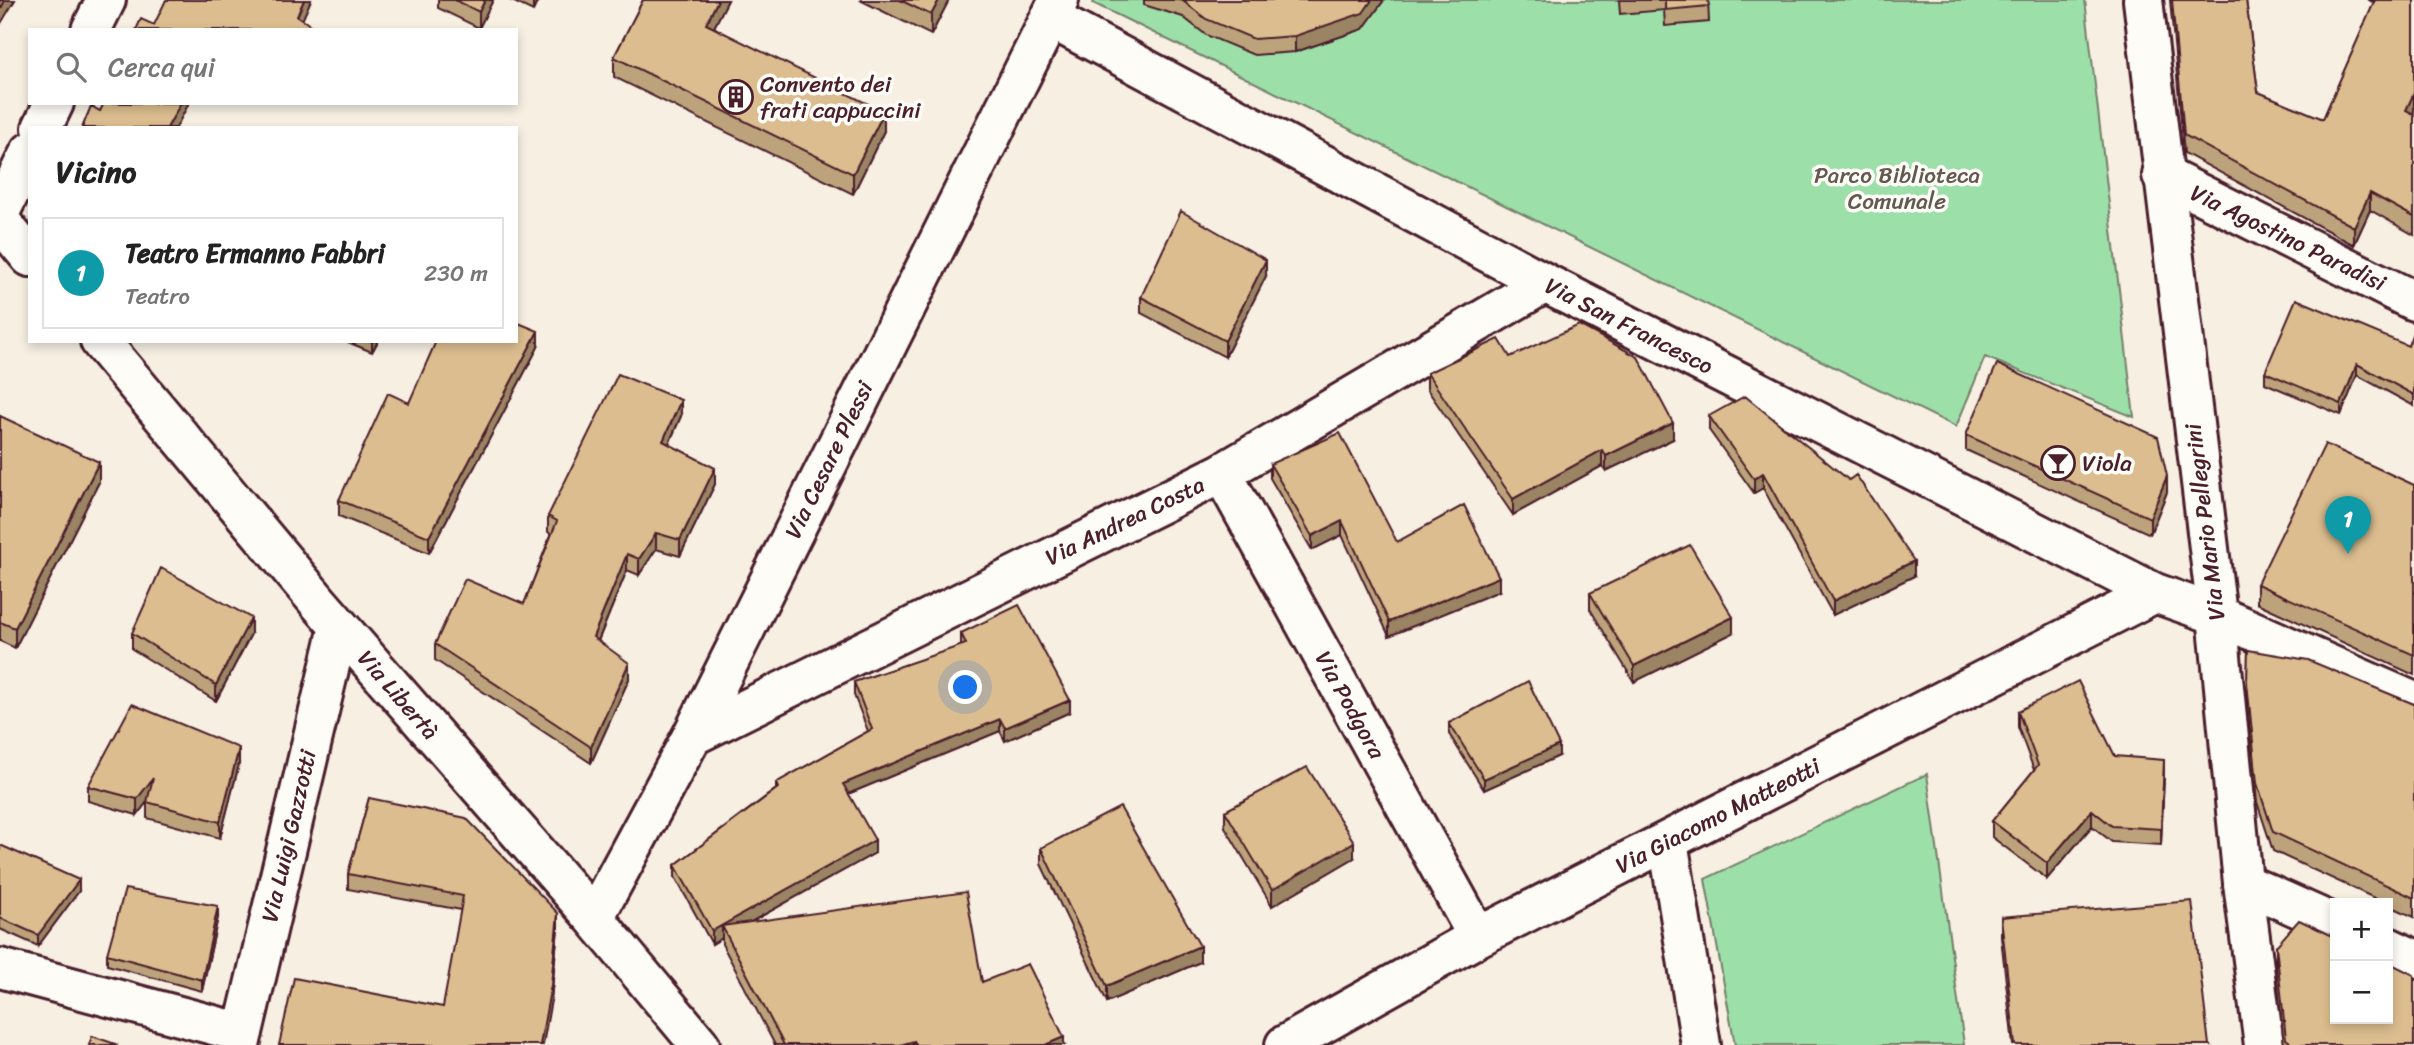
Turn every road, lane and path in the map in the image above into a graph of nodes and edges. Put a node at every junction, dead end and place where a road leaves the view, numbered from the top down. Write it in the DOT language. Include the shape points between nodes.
graph roads {
  1 [pos="106,0"];
  2 [pos="2143,0"];
  3 [pos="1054,9"];
  4 [pos="92,28"];
  5 [pos="53,105"];
  6 [pos="43,126"];
  7 [pos="28,156"];
  8 [pos="2162,175"];
  9 [pos="0,212"];
  10 [pos="0,221"];
  11 [pos="28,255"];
  12 [pos="1545,284"];
  13 [pos="2414,301"];
  14 [pos="102,343"];
  15 [pos="1222,473"];
  16 [pos="2155,593"];
  17 [pos="2217,615"];
  18 [pos="339,627"];
  19 [pos="2414,702"];
  20 [pos="692,736"];
  21 [pos="1668,841"];
  22 [pos="2244,883"];
  23 [pos="594,918"];
  24 [pos="2330,922"];
  25 [pos="1478,937"];
  26 [pos="2393,949"];
  27 [pos="2414,959"];
  28 [pos="0,968"];
  29 [pos="242,1039"];
  30 [pos="700,1045"];
  31 [pos="1285,1045"];
  32 [pos="1701,1045"];
  33 [pos="2264,1045"];
  1 -- 4 [label="street"];
  2 -- 8 [label="street, Via Mario Pellegrini"];
  3 -- 12 [label="street, Via San Francesco"];
  3 -- 20 [label="street, Via Cesare Plessi"];
  5 -- 6 [label="street"];
  7 -- 9 [label="street"];
  8 -- 13 [label="street, Via Agostino Paradisi"];
  8 -- 17 [label="street, Via Mario Pellegrini"];
  10 -- 11 [label="street"];
  12 -- 15 [label="street, Via Andrea Costa"];
  12 -- 16 [label="street, Via San Francesco"];
  14 -- 18 [label="street, Via Libertà"];
  15 -- 20 [label="street, Via Andrea Costa"];
  15 -- 25 [label="street, Via Podgora"];
  16 -- 17 [label="street, Via San Francesco"];
  16 -- 21 [label="street, Via Giacomo Matteotti"];
  17 -- 19 [label="street, Via San Francesco"];
  17 -- 22 [label="street, Via Mario Pellegrini"];
  18 -- 23 [label="street, Via Libertà"];
  18 -- 29 [label="street, Via Luigi Gazzotti"];
  20 -- 23 [label="street, Via Cesare Plessi"];
  21 -- 25 [label="street, Via Giacomo Matteotti"];
  21 -- 32 [label="street"];
  22 -- 24 [label="street"];
  22 -- 33 [label="street, Via Mario Pellegrini"];
  23 -- 30 [label="street, Via Libertà"];
  25 -- 31 [label="street, Via Giacomo Matteotti"];
  26 -- 27 [label="street"];
  28 -- 29 [label="street"];
}
